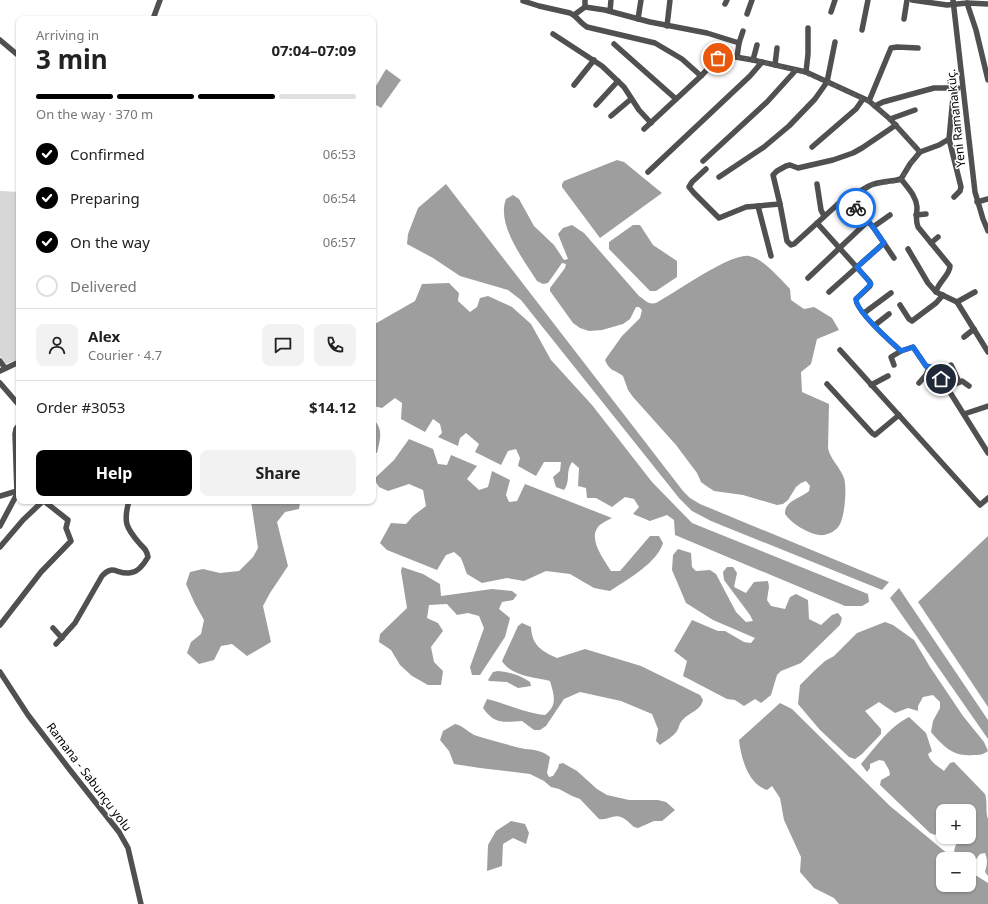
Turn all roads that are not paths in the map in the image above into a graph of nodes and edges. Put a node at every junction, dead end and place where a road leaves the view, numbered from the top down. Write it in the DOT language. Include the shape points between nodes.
graph roads {
  1 [pos="160,0"];
  2 [pos="586,0"];
  3 [pos="611,0"];
  4 [pos="641,0"];
  5 [pos="670,0"];
  6 [pos="752,0"];
  7 [pos="835,0"];
  8 [pos="868,0"];
  9 [pos="906,0"];
  10 [pos="912,0"];
  11 [pos="523,1"];
  12 [pos="953,2"];
  13 [pos="967,4"];
  14 [pos="988,4"];
  15 [pos="585,7"];
  16 [pos="610,11"];
  17 [pos="830,12"];
  18 [pos="747,14"];
  19 [pos="574,15"];
  20 [pos="154,16"];
  21 [pos="638,19"];
  22 [pos="904,19"];
  23 [pos="667,26"];
  24 [pos="808,28"];
  25 [pos="862,30"];
  26 [pos="743,31"];
  27 [pos="553,34"];
  28 [pos="0,40"];
  29 [pos="835,42"];
  30 [pos="739,43"];
  31 [pos="614,44"];
  32 [pos="757,45"];
  33 [pos="777,48"];
  34 [pos="918,48"];
  35 [pos="16,53"];
  36 [pos="737,57"];
  37 [pos="594,60"];
  38 [pos="753,60"];
  39 [pos="762,62"];
  40 [pos="775,65"];
  41 [pos="796,70"];
  42 [pos="806,72"];
  43 [pos="701,76"];
  44 [pos="988,80"];
  45 [pos="618,81"];
  46 [pos="827,82"];
  47 [pos="574,85"];
  48 [pos="964,88"];
  49 [pos="956,89"];
  50 [pos="631,99"];
  51 [pos="676,99"];
  52 [pos="863,99"];
  53 [pos="869,101"];
  54 [pos="596,105"];
  55 [pos="875,106"];
  56 [pos="915,110"];
  57 [pos="612,116"];
  58 [pos="890,119"];
  59 [pos="651,122"];
  60 [pos="896,126"];
  61 [pos="644,129"];
  62 [pos="949,139"];
  63 [pos="812,147"];
  64 [pos="920,152"];
  65 [pos="703,161"];
  66 [pos="706,169"];
  67 [pos="648,172"];
  68 [pos="719,177"];
  69 [pos="901,180"];
  70 [pos="817,184"];
  71 [pos="954,197"];
  72 [pos="847,198"];
  73 [pos="988,199"];
  74 [pos="977,202"];
  75 [pos="780,204"];
  76 [pos="758,206"];
  77 [pos="926,214"];
  78 [pos="890,215"];
  79 [pos="916,215"];
  80 [pos="824,216"];
  81 [pos="868,221"];
  82 [pos="817,223"];
  83 [pos="873,227"];
  84 [pos="988,231"];
  85 [pos="938,237"];
  86 [pos="884,243"];
  87 [pos="931,243"];
  88 [pos="840,248"];
  89 [pos="908,249"];
  90 [pos="771,256"];
  91 [pos="894,258"];
  92 [pos="857,267"];
  93 [pos="808,278"];
  94 [pos="829,292"];
  95 [pos="891,292"];
  96 [pos="936,292"];
  97 [pos="975,292"];
  98 [pos="942,295"];
  99 [pos="957,302"];
  100 [pos="900,305"];
  101 [pos="864,313"];
  102 [pos="890,314"];
  103 [pos="874,325"];
  104 [pos="974,329"];
  105 [pos="964,337"];
  106 [pos="840,350"];
  107 [pos="901,351"];
  108 [pos="988,352"];
  109 [pos="0,361"];
  110 [pos="16,363"];
  111 [pos="894,365"];
  112 [pos="951,366"];
  113 [pos="929,368"];
  114 [pos="3,369"];
  115 [pos="888,376"];
  116 [pos="959,382"];
  117 [pos="0,383"];
  118 [pos="919,383"];
  119 [pos="827,384"];
  120 [pos="871,385"];
  121 [pos="969,386"];
  122 [pos="947,388"];
  123 [pos="16,402"];
  124 [pos="988,406"];
  125 [pos="964,414"];
  126 [pos="899,415"];
  127 [pos="16,429"];
  128 [pos="988,453"];
  129 [pos="16,464"];
  130 [pos="16,494"];
  131 [pos="0,496"];
  132 [pos="16,496"];
  133 [pos="988,498"];
  134 [pos="41,504"];
  135 [pos="48,504"];
  136 [pos="127,504"];
  137 [pos="0,526"];
  138 [pos="0,547"];
  139 [pos="0,625"];
  140 [pos="53,628"];
  141 [pos="62,638"];
  142 [pos="56,644"];
  143 [pos="0,672"];
  144 [pos="141,904"];
  1 -- 20 [label="street"];
  2 -- 15 [label="street"];
  3 -- 16 [label="street"];
  4 -- 21 [label="street"];
  5 -- 23 [label="street"];
  6 -- 18 [label="street"];
  7 -- 17 [label="street"];
  8 -- 25 [label="street"];
  9 -- 22 [label="street"];
  10 -- 12 [label="street" via="943,4"];
  11 -- 19 [label="street"];
  12 -- 13 [label="street"];
  12 -- 48 [label="street, Yeni Ramana küç."];
  13 -- 14 [label="street"];
  13 -- 44 [label="street"];
  15 -- 16 [label="street"];
  15 -- 19 [label="street"];
  16 -- 21 [label="street"];
  19 -- 43 [label="street" via="587,27 655,43 682,59"];
  21 -- 23 [label="street"];
  23 -- 30 [label="street" via="707,33"];
  24 -- 42 [label="street"];
  26 -- 30 [label="street"];
  27 -- 37 [label="street"];
  28 -- 35 [label="street"];
  29 -- 46 [label="street"];
  30 -- 36 [label="street"];
  31 -- 51 [label="street"];
  32 -- 38 [label="street"];
  33 -- 40 [label="street"];
  34 -- 53 [label="street" via="891,48"];
  36 -- 38 [label="street"];
  36 -- 43 [label="street" via="720,56"];
  37 -- 45 [label="street"];
  37 -- 47 [label="street"];
  38 -- 39 [label="street"];
  39 -- 40 [label="street"];
  39 -- 67 [label="street"];
  40 -- 41 [label="street"];
  41 -- 42 [label="street"];
  41 -- 65 [label="street" via="767,102"];
  42 -- 46 [label="street"];
  43 -- 51 [label="street"];
  45 -- 50 [label="street"];
  45 -- 54 [label="street"];
  46 -- 52 [label="street"];
  46 -- 68 [label="street" via="815,99 789,126 764,147"];
  48 -- 49 [label="street"];
  48 -- 74 [label="street, Yeni Ramana küç."];
  49 -- 55 [label="street" via="934,88"];
  49 -- 62 [label="street"];
  50 -- 57 [label="street"];
  50 -- 59 [label="street"];
  51 -- 59 [label="street"];
  52 -- 53 [label="street"];
  52 -- 63 [label="street" via="856,109"];
  53 -- 55 [label="street"];
  55 -- 58 [label="street"];
  56 -- 58 [label="street"];
  58 -- 60 [label="street"];
  59 -- 61 [label="street"];
  60 -- 64 [label="street"];
  60 -- 75 [label="street" via="846,156 798,168 790,165 777,171 773,175"];
  62 -- 64 [label="street"];
  62 -- 71 [label="street" via="961,188"];
  64 -- 69 [label="street"];
  66 -- 76 [label="street" via="689,186 718,218"];
  69 -- 72 [label="street" via="873,184"];
  69 -- 79 [label="street" via="913,194"];
  70 -- 80 [label="street"];
  72 -- 80 [label="street"];
  72 -- 81 [label="street"];
  73 -- 74 [label="street"];
  74 -- 84 [label="street, Yeni Ramana küç."];
  75 -- 76 [label="street"];
  75 -- 82 [label="street" via="788,244 794,244"];
  76 -- 90 [label="street"];
  77 -- 79 [label="street"];
  78 -- 83 [label="street"];
  79 -- 87 [label="street" via="918,226"];
  80 -- 82 [label="street"];
  81 -- 83 [label="street"];
  81 -- 88 [label="street"];
  82 -- 88 [label="street"];
  83 -- 86 [label="street"];
  85 -- 87 [label="street"];
  86 -- 91 [label="street"];
  86 -- 92 [label="street"];
  87 -- 96 [label="street" via="950,266"];
  88 -- 92 [label="street"];
  88 -- 93 [label="street"];
  89 -- 96 [label="street"];
  92 -- 94 [label="street"];
  92 -- 101 [label="street" via="871,284 855,301"];
  95 -- 101 [label="street"];
  96 -- 98 [label="street"];
  97 -- 99 [label="street"];
  98 -- 99 [label="street"];
  98 -- 100 [label="street" via="936,303 912,321"];
  99 -- 104 [label="street"];
  101 -- 103 [label="street"];
  102 -- 103 [label="street"];
  103 -- 107 [label="street"];
  104 -- 105 [label="street"];
  104 -- 108 [label="street"];
  106 -- 120 [label="street"];
  107 -- 111 [label="street" via="891,357"];
  107 -- 113 [label="street" via="913,347"];
  109 -- 114 [label="street"];
  110 -- 114 [label="street"];
  112 -- 116 [label="street"];
  113 -- 118 [label="street"];
  113 -- 122 [label="street" via="936,370"];
  115 -- 120 [label="street"];
  116 -- 121 [label="street" via="963,381"];
  116 -- 122 [label="street"];
  117 -- 123 [label="street"];
  119 -- 126 [label="street" via="875,435"];
  120 -- 126 [label="street"];
  122 -- 125 [label="street"];
  124 -- 125 [label="street"];
  125 -- 128 [label="street"];
  126 -- 133 [label="street" via="980,505"];
  127 -- 129 [label="street"];
  130 -- 131 [label="street"];
  132 -- 137 [label="street"];
  134 -- 138 [label="street"];
  135 -- 139 [label="street" via="68,520 66,528 71,541 31,584"];
  136 -- 141 [label="street" via="126,525 147,552 146,562 136,571 128,573 107,571 75,623"];
  140 -- 141 [label="street"];
  141 -- 142 [label="street"];
  143 -- 144 [label="street, Ramana - Sabunçu yolu" via="70,770 120,832 128,848"];
}
